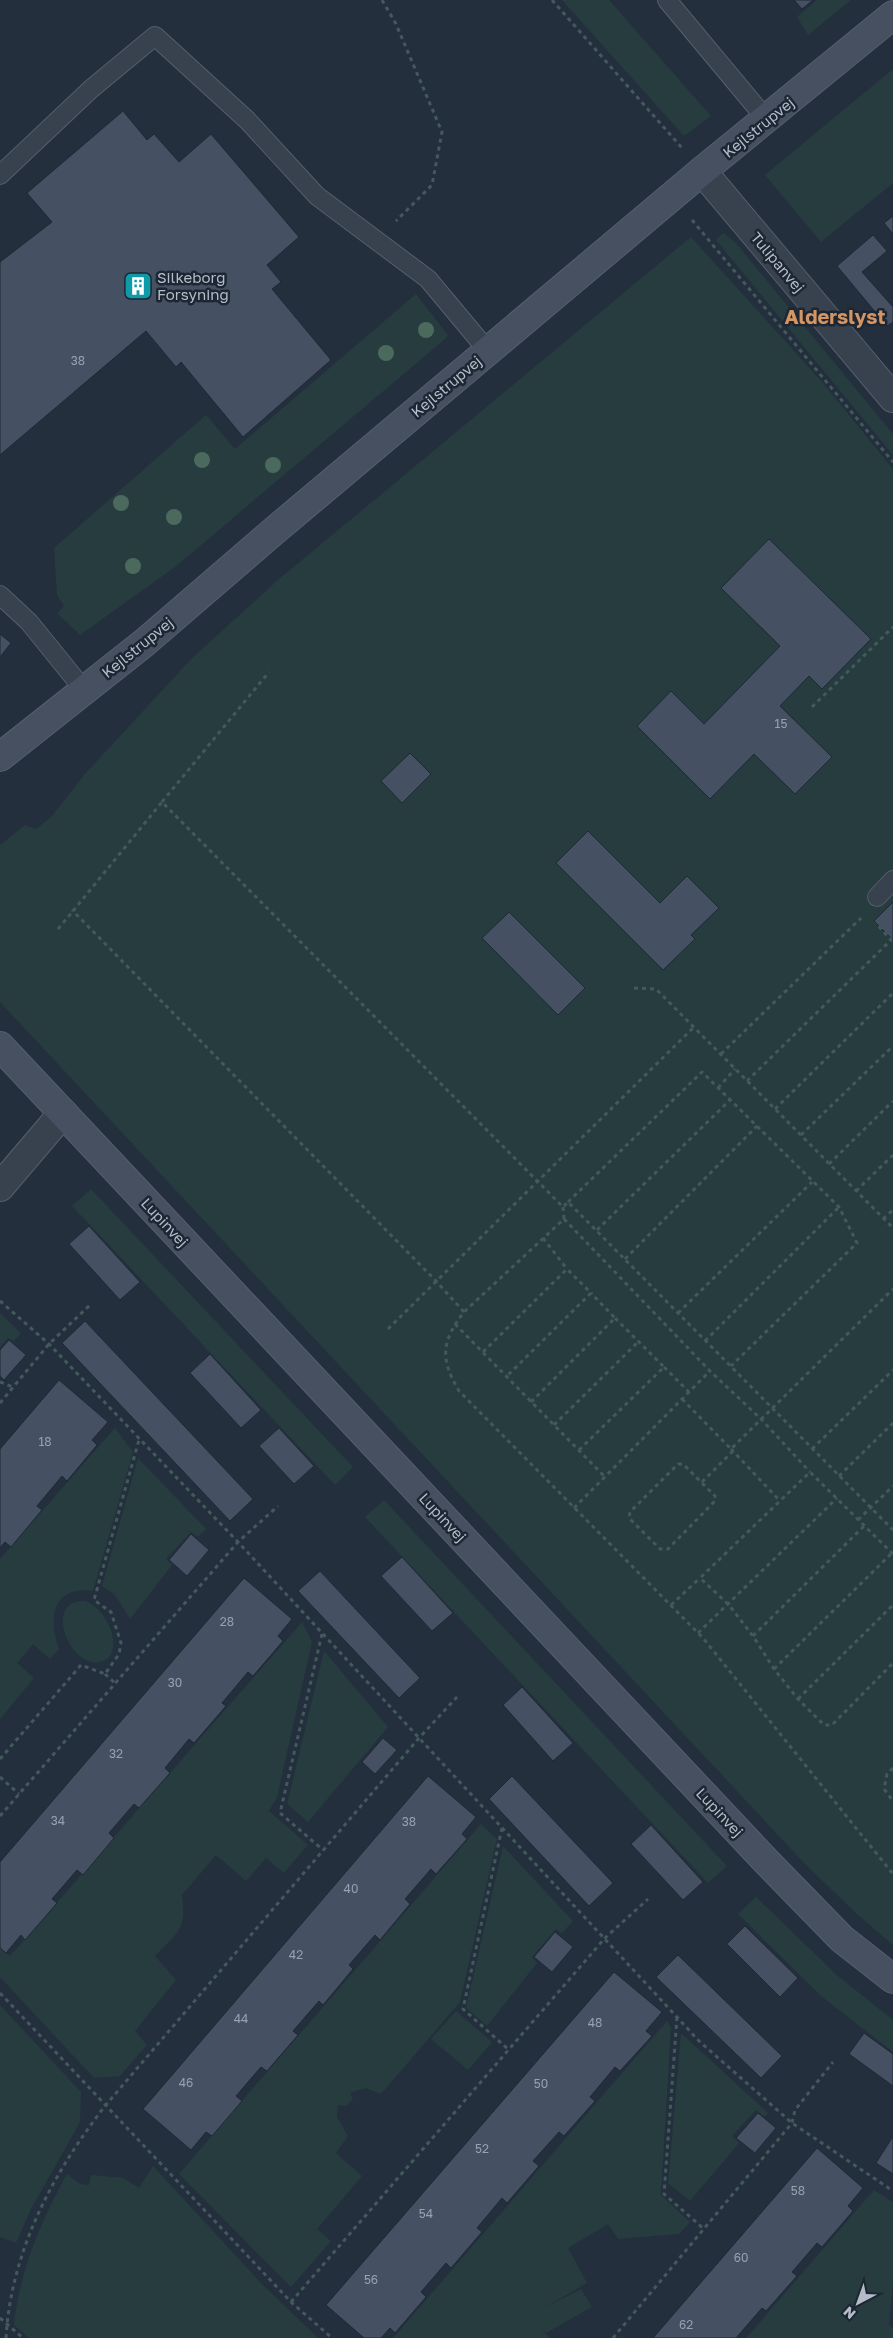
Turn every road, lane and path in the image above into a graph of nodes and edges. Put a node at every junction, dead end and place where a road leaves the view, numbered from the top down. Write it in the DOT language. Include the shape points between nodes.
graph roads {
  1 [pos="382,0"];
  2 [pos="552,0"];
  3 [pos="666,0"];
  4 [pos="893,15"];
  5 [pos="767,120"];
  6 [pos="702,172"];
  7 [pos="0,175"];
  8 [pos="672,197"];
  9 [pos="377,241"];
  10 [pos="488,351"];
  11 [pos="893,398"];
  12 [pos="893,462"];
  13 [pos="0,595"];
  14 [pos="893,627"];
  15 [pos="269,672"];
  16 [pos="84,690"];
  17 [pos="812,707"];
  18 [pos="0,757"];
  19 [pos="162,802"];
  20 [pos="893,880"];
  21 [pos="877,897"];
  22 [pos="72,911"];
  23 [pos="865,913"];
  24 [pos="872,920"];
  25 [pos="58,928"];
  26 [pos="892,941"];
  27 [pos="634,988"];
  28 [pos="893,993"];
  29 [pos="694,1027"];
  30 [pos="0,1046"];
  31 [pos="893,1046"];
  32 [pos="721,1054"];
  33 [pos="735,1069"];
  34 [pos="747,1081"];
  35 [pos="718,1088"];
  36 [pos="730,1100"];
  37 [pos="893,1101"];
  38 [pos="776,1109"];
  39 [pos="63,1113"];
  40 [pos="757,1126"];
  41 [pos="801,1135"];
  42 [pos="893,1155"];
  43 [pos="829,1164"];
  44 [pos="538,1181"];
  45 [pos="812,1182"];
  46 [pos="0,1187"];
  47 [pos="856,1191"];
  48 [pos="568,1202"];
  49 [pos="564,1207"];
  50 [pos="839,1207"];
  51 [pos="893,1210"];
  52 [pos="564,1219"];
  53 [pos="884,1219"];
  54 [pos="893,1228"];
  55 [pos="596,1230"];
  56 [pos="544,1238"];
  57 [pos="625,1259"];
  58 [pos="567,1269"];
  59 [pos="436,1282"];
  60 [pos="893,1289"];
  61 [pos="591,1293"];
  62 [pos="0,1301"];
  63 [pos="90,1305"];
  64 [pos="464,1312"];
  65 [pos="678,1313"];
  66 [pos="615,1318"];
  67 [pos="455,1324"];
  68 [pos="388,1329"];
  69 [pos="705,1340"];
  70 [pos="638,1342"];
  71 [pos="48,1344"];
  72 [pos="483,1352"];
  73 [pos="731,1366"];
  74 [pos="664,1367"];
  75 [pos="893,1370"];
  76 [pos="710,1371"];
  77 [pos="507,1376"];
  78 [pos="0,1382"];
  79 [pos="13,1387"];
  80 [pos="689,1392"];
  81 [pos="682,1399"];
  82 [pos="0,1402"];
  83 [pos="531,1402"];
  84 [pos="772,1408"];
  85 [pos="761,1419"];
  86 [pos="893,1424"];
  87 [pos="554,1425"];
  88 [pos="139,1439"];
  89 [pos="812,1449"];
  90 [pos="579,1450"];
  91 [pos="732,1450"];
  92 [pos="810,1472"];
  93 [pos="839,1476"];
  94 [pos="605,1477"];
  95 [pos="702,1482"];
  96 [pos="893,1486"];
  97 [pos="837,1498"];
  98 [pos="780,1501"];
  99 [pos="278,1506"];
  100 [pos="574,1508"];
  101 [pos="871,1508"];
  102 [pos="858,1520"];
  103 [pos="864,1526"];
  104 [pos="893,1530"];
  105 [pos="238,1542"];
  106 [pos="892,1553"];
  107 [pos="700,1578"];
  108 [pos="728,1604"];
  109 [pos="671,1605"];
  110 [pos="893,1605"];
  111 [pos="322,1633"];
  112 [pos="698,1633"];
  113 [pos="754,1636"];
  114 [pos="893,1663"];
  115 [pos="774,1669"];
  116 [pos="106,1674"];
  117 [pos="115,1683"];
  118 [pos="457,1697"];
  119 [pos="798,1699"];
  120 [pos="419,1738"];
  121 [pos="0,1759"];
  122 [pos="893,1768"];
  123 [pos="0,1777"];
  124 [pos="19,1794"];
  125 [pos="893,1801"];
  126 [pos="0,1816"];
  127 [pos="502,1827"];
  128 [pos="323,1850"];
  129 [pos="893,1874"];
  130 [pos="648,1899"];
  131 [pos="605,1938"];
  132 [pos="893,1979"];
  133 [pos="0,1993"];
  134 [pos="677,2016"];
  135 [pos="509,2050"];
  136 [pos="833,2062"];
  137 [pos="105,2106"];
  138 [pos="792,2123"];
  139 [pos="893,2192"];
  140 [pos="704,2229"];
  141 [pos="292,2302"];
  142 [pos="0,2318"];
  143 [pos="7,2324"];
  144 [pos="6,2338"];
  145 [pos="23,2338"];
  146 [pos="332,2338"];
  147 [pos="613,2338"];
  1 -- 9 [label="path" via="396,24 442,132 432,185"];
  2 -- 6 [label="path"];
  3 -- 5 [label="lane"];
  4 -- 5 [label="street, Kejlstrupvej"];
  5 -- 6 [label="street, Kejlstrupvej"];
  6 -- 8 [label="street, Kejlstrupvej"];
  6 -- 11 [label="street, Tulipanvej"];
  7 -- 9 [label="lane" via="91,89 155,36 246,120 317,196"];
  8 -- 10 [label="street, Kejlstrupvej"];
  8 -- 12 [label="path"];
  9 -- 10 [label="lane" via="428,279"];
  10 -- 16 [label="street, Kejlstrupvej" via="144,643"];
  13 -- 16 [label="lane" via="29,622"];
  14 -- 17 [label="path"];
  15 -- 19 [label="path"];
  16 -- 18 [label="street, Kejlstrupvej"];
  19 -- 22 [label="path"];
  19 -- 44 [label="path"];
  20 -- 21 [label="lane"];
  22 -- 25 [label="path"];
  22 -- 59 [label="path"];
  23 -- 32 [label="path"];
  24 -- 26 [label="path"];
  26 -- 34 [label="path"];
  27 -- 29 [label="path" via="656,989"];
  28 -- 38 [label="path"];
  29 -- 32 [label="path"];
  29 -- 44 [label="path"];
  30 -- 39 [label="street, Lupinvej"];
  31 -- 41 [label="path"];
  32 -- 33 [label="path"];
  33 -- 34 [label="path"];
  33 -- 35 [label="path"];
  34 -- 38 [label="path"];
  35 -- 36 [label="path"];
  35 -- 48 [label="path" via="702,1072"];
  36 -- 40 [label="path"];
  36 -- 55 [label="path"];
  37 -- 43 [label="path"];
  38 -- 41 [label="path"];
  39 -- 46 [label="street"];
  39 -- 132 [label="street, Lupinvej" via="765,1860 842,1939"];
  40 -- 45 [label="path"];
  40 -- 57 [label="path"];
  41 -- 43 [label="path"];
  42 -- 47 [label="path"];
  43 -- 47 [label="path"];
  44 -- 49 [label="path"];
  44 -- 59 [label="path"];
  45 -- 50 [label="path"];
  45 -- 65 [label="path"];
  47 -- 53 [label="path"];
  48 -- 49 [label="path"];
  48 -- 55 [label="path"];
  49 -- 52 [label="path"];
  50 -- 69 [label="path"];
  50 -- 73 [label="path" via="857,1243"];
  51 -- 53 [label="path"];
  52 -- 56 [label="path"];
  52 -- 76 [label="path"];
  53 -- 54 [label="path"];
  55 -- 57 [label="path"];
  56 -- 58 [label="path"];
  56 -- 64 [label="path"];
  57 -- 65 [label="path"];
  58 -- 61 [label="path"];
  58 -- 72 [label="path"];
  59 -- 64 [label="path"];
  59 -- 68 [label="path"];
  60 -- 84 [label="path"];
  61 -- 66 [label="path"];
  61 -- 77 [label="path"];
  62 -- 71 [label="path"];
  63 -- 71 [label="path"];
  64 -- 67 [label="path"];
  65 -- 69 [label="path"];
  66 -- 70 [label="path"];
  66 -- 83 [label="path"];
  67 -- 72 [label="path"];
  67 -- 100 [label="path" via="450,1330 445,1351 448,1373 459,1391"];
  69 -- 73 [label="path"];
  70 -- 74 [label="path"];
  70 -- 87 [label="path"];
  71 -- 79 [label="path"];
  71 -- 88 [label="path"];
  72 -- 77 [label="path"];
  73 -- 84 [label="path"];
  74 -- 80 [label="path"];
  74 -- 90 [label="path"];
  75 -- 89 [label="path"];
  76 -- 80 [label="path"];
  76 -- 85 [label="path"];
  77 -- 83 [label="path"];
  78 -- 79 [label="path"];
  79 -- 82 [label="path"];
  80 -- 81 [label="path"];
  81 -- 91 [label="path"];
  81 -- 94 [label="path"];
  83 -- 87 [label="path"];
  84 -- 85 [label="path"];
  84 -- 89 [label="path"];
  85 -- 91 [label="path"];
  85 -- 92 [label="path"];
  86 -- 93 [label="path"];
  87 -- 90 [label="path"];
  88 -- 105 [label="path"];
  88 -- 116 [label="path" via="94,1600 111,1612 121,1643 119,1654"];
  89 -- 93 [label="path"];
  90 -- 94 [label="path"];
  91 -- 95 [label="path"];
  91 -- 98 [label="path"];
  92 -- 97 [label="path"];
  92 -- 98 [label="path"];
  93 -- 101 [label="path"];
  94 -- 100 [label="path"];
  95 -- 95 [label="path" via="715,1496 715,1501 668,1549 660,1549 630,1518 630,1512 678,1464 683,1464"];
  96 -- 101 [label="path"];
  97 -- 102 [label="path"];
  97 -- 108 [label="path"];
  98 -- 107 [label="path"];
  99 -- 105 [label="path"];
  100 -- 109 [label="path"];
  101 -- 102 [label="path"];
  101 -- 104 [label="path"];
  102 -- 103 [label="path"];
  103 -- 106 [label="path"];
  103 -- 113 [label="path"];
  105 -- 111 [label="path"];
  105 -- 117 [label="path"];
  106 -- 115 [label="path"];
  107 -- 108 [label="path"];
  107 -- 109 [label="path"];
  108 -- 112 [label="path"];
  108 -- 113 [label="path"];
  109 -- 112 [label="path"];
  110 -- 119 [label="path"];
  111 -- 120 [label="path"];
  111 -- 128 [label="path" via="280,1813"];
  112 -- 129 [label="path"];
  113 -- 115 [label="path"];
  114 -- 119 [label="path" via="829,1726 824,1725"];
  115 -- 119 [label="path"];
  116 -- 117 [label="path"];
  116 -- 121 [label="path" via="81,1665"];
  117 -- 124 [label="path"];
  118 -- 120 [label="path"];
  120 -- 127 [label="path"];
  120 -- 128 [label="path"];
  122 -- 125 [label="path" via="887,1774 884,1789"];
  123 -- 124 [label="path"];
  124 -- 126 [label="path"];
  127 -- 131 [label="path"];
  127 -- 135 [label="path" via="463,2009"];
  128 -- 137 [label="path"];
  130 -- 131 [label="path"];
  131 -- 134 [label="path"];
  131 -- 135 [label="path"];
  133 -- 137 [label="path"];
  134 -- 138 [label="path" via="699,2041"];
  134 -- 140 [label="path" via="664,2194"];
  135 -- 141 [label="path"];
  136 -- 138 [label="path" via="794,2110"];
  137 -- 141 [label="path"];
  137 -- 143 [label="path" via="56,2177 32,2228 16,2275"];
  138 -- 139 [label="path"];
  138 -- 140 [label="path"];
  140 -- 147 [label="path"];
  141 -- 146 [label="path"];
  142 -- 143 [label="path"];
  143 -- 144 [label="path"];
  143 -- 145 [label="path"];
}
